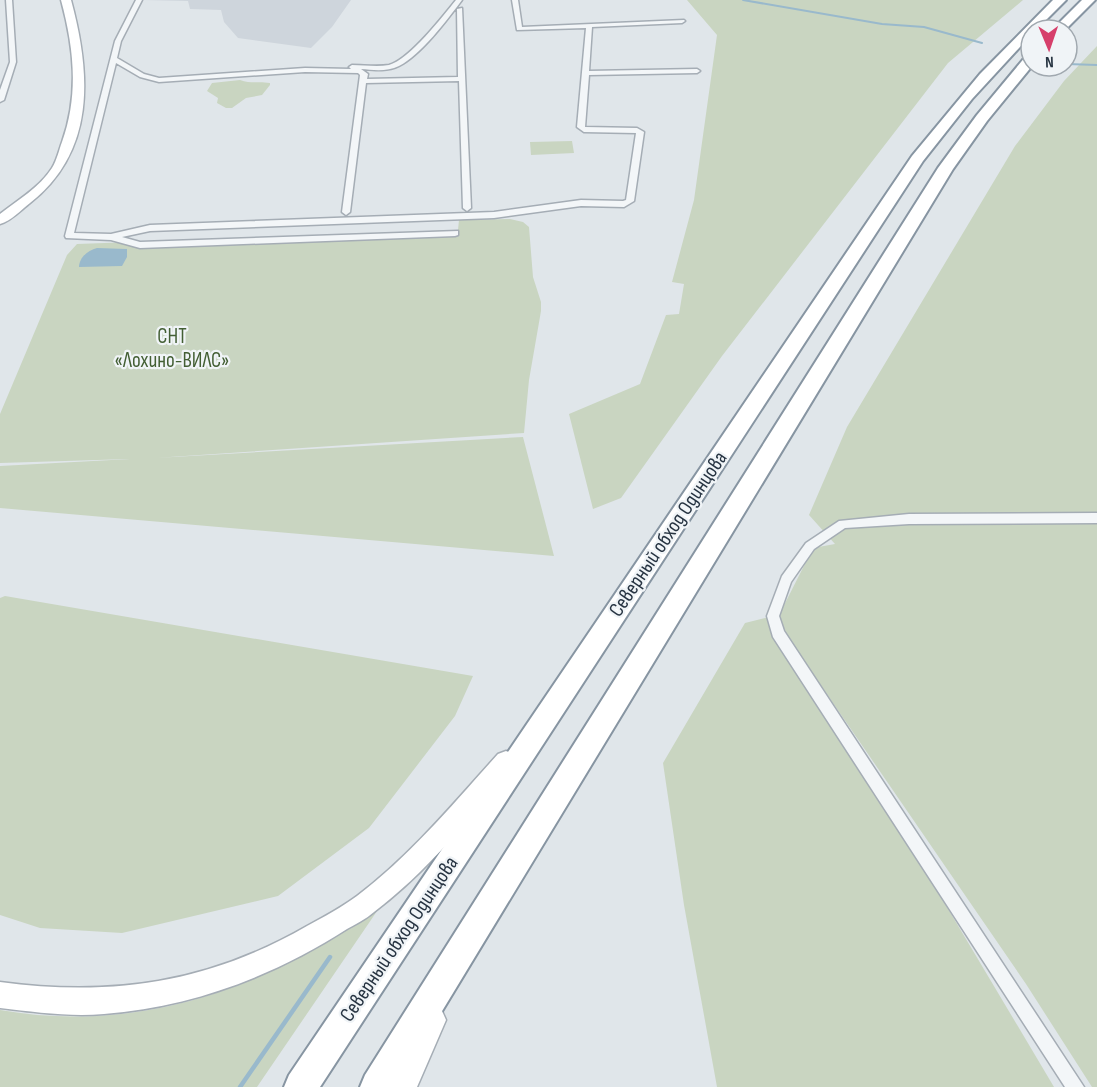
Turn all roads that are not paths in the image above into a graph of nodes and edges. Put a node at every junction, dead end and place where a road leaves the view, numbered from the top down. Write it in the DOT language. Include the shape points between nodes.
graph roads {
  1 [pos="9,0"];
  2 [pos="66,0"];
  3 [pos="139,0"];
  4 [pos="459,0"];
  5 [pos="515,0"];
  6 [pos="1060,0"];
  7 [pos="1089,0"];
  8 [pos="460,9"];
  9 [pos="1070,18"];
  10 [pos="682,21"];
  11 [pos="589,27"];
  12 [pos="115,55"];
  13 [pos="698,71"];
  14 [pos="584,73"];
  15 [pos="1019,73"];
  16 [pos="462,79"];
  17 [pos="362,81"];
  18 [pos="0,100"];
  19 [pos="467,208"];
  20 [pos="346,212"];
  21 [pos="0,220"];
  22 [pos="455,233"];
  23 [pos="111,237"];
  24 [pos="1097,518"];
  25 [pos="553,708"];
  26 [pos="471,936"];
  27 [pos="0,995"];
  28 [pos="301,1087"];
  29 [pos="377,1087"];
  30 [pos="403,1087"];
  31 [pos="1075,1087"];
  1 -- 18 [label="street" via="13,62"];
  2 -- 21 [label="street" via="80,55 80,97 74,129 57,170"];
  3 -- 12 [label="street" via="122,29"];
  4 -- 12 [label="street" via="442,23 391,66 309,65 164,76"];
  5 -- 11 [label="street" via="519,29"];
  6 -- 25 [label="highway, Северный обход Одинцова" via="995,64 917,159"];
  7 -- 9 [label="highway"];
  8 -- 16 [label="street"];
  10 -- 11 [label="street"];
  11 -- 14 [label="street"];
  12 -- 17 [label="street" via="142,76 159,80 305,70 359,71 364,74"];
  12 -- 23 [label="street" via="69,236"];
  13 -- 14 [label="street"];
  14 -- 23 [label="street" via="580,127 640,132 630,201 624,204 581,203 494,215 150,228"];
  15 -- 26 [label="highway, Северный обход Одинцова" via="946,168"];
  16 -- 17 [label="street"];
  16 -- 19 [label="street"];
  17 -- 20 [label="street"];
  22 -- 23 [label="street" via="141,245"];
  24 -- 31 [label="street" via="909,519 843,524 810,546 786,580 773,616 778,633"];
  25 -- 27 [label="street" via="425,852 364,905 298,946 241,971 171,992 69,1002"];
  25 -- 28 [label="highway, Северный обход Одинцова"];
  26 -- 29 [label="highway, Северный обход Одинцова"];
  26 -- 30 [label="street"];
}
